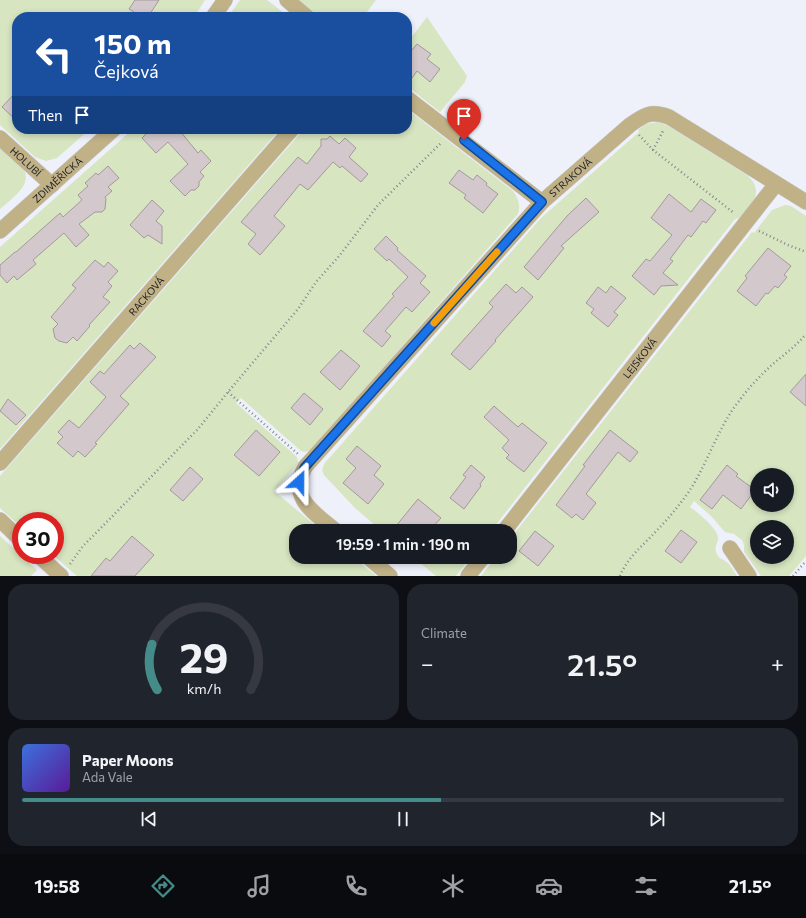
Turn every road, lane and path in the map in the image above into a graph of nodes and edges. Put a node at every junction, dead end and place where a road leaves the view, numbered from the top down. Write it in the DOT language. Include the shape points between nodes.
graph roads {
  1 [pos="225,0"];
  2 [pos="287,0"];
  3 [pos="217,12"];
  4 [pos="301,12"];
  5 [pos="412,102"];
  6 [pos="664,128"];
  7 [pos="636,132"];
  8 [pos="108,134"];
  9 [pos="288,134"];
  10 [pos="0,138"];
  11 [pos="445,139"];
  12 [pos="653,150"];
  13 [pos="776,184"];
  14 [pos="52,185"];
  15 [pos="542,202"];
  16 [pos="806,202"];
  17 [pos="738,216"];
  18 [pos="754,229"];
  19 [pos="0,231"];
  20 [pos="806,252"];
  21 [pos="806,334"];
  22 [pos="228,392"];
  23 [pos="0,463"];
  24 [pos="309,463"];
  25 [pos="0,520"];
  26 [pos="328,524"];
  27 [pos="509,524"];
  28 [pos="12,531"];
  29 [pos="730,548"];
  30 [pos="806,561"];
  31 [pos="47,564"];
  32 [pos="376,564"];
  33 [pos="477,564"];
  34 [pos="60,576"];
  35 [pos="390,576"];
  36 [pos="468,576"];
  37 [pos="620,576"];
  38 [pos="749,576"];
  39 [pos="793,576"];
  1 -- 3 [label="street"];
  2 -- 4 [label="street"];
  5 -- 15 [label="street"];
  6 -- 12 [label="path"];
  7 -- 12 [label="path"];
  8 -- 14 [label="street, ZDIMĚŘICKÁ"];
  9 -- 23 [label="street, RACKOVÁ"];
  10 -- 14 [label="street, HOLUBÍ"];
  11 -- 22 [label="path" via="378,205 316,282 298,309"];
  12 -- 17 [label="path"];
  13 -- 15 [label="street, STRAKOVÁ" via="669,117 650,114 630,125"];
  13 -- 16 [label="street, STRAKOVÁ"];
  13 -- 27 [label="street, LEJSKOVÁ"];
  14 -- 19 [label="street, ZDIMĚŘICKÁ"];
  15 -- 24 [label="street, STRAKOVÁ"];
  18 -- 20 [label="path"];
  21 -- 37 [label="path" via="760,376 739,400 728,415 684,499 641,545"];
  22 -- 24 [label="path"];
  22 -- 34 [label="path" via="195,433 92,536"];
  24 -- 26 [label="street, STRAKOVÁ" via="299,482 302,498 308,507"];
  25 -- 28 [label="street"];
  29 -- 38 [label="street"];
  30 -- 39 [label="path"];
  31 -- 34 [label="street"];
  32 -- 35 [label="street"];
  33 -- 36 [label="street"];
}
